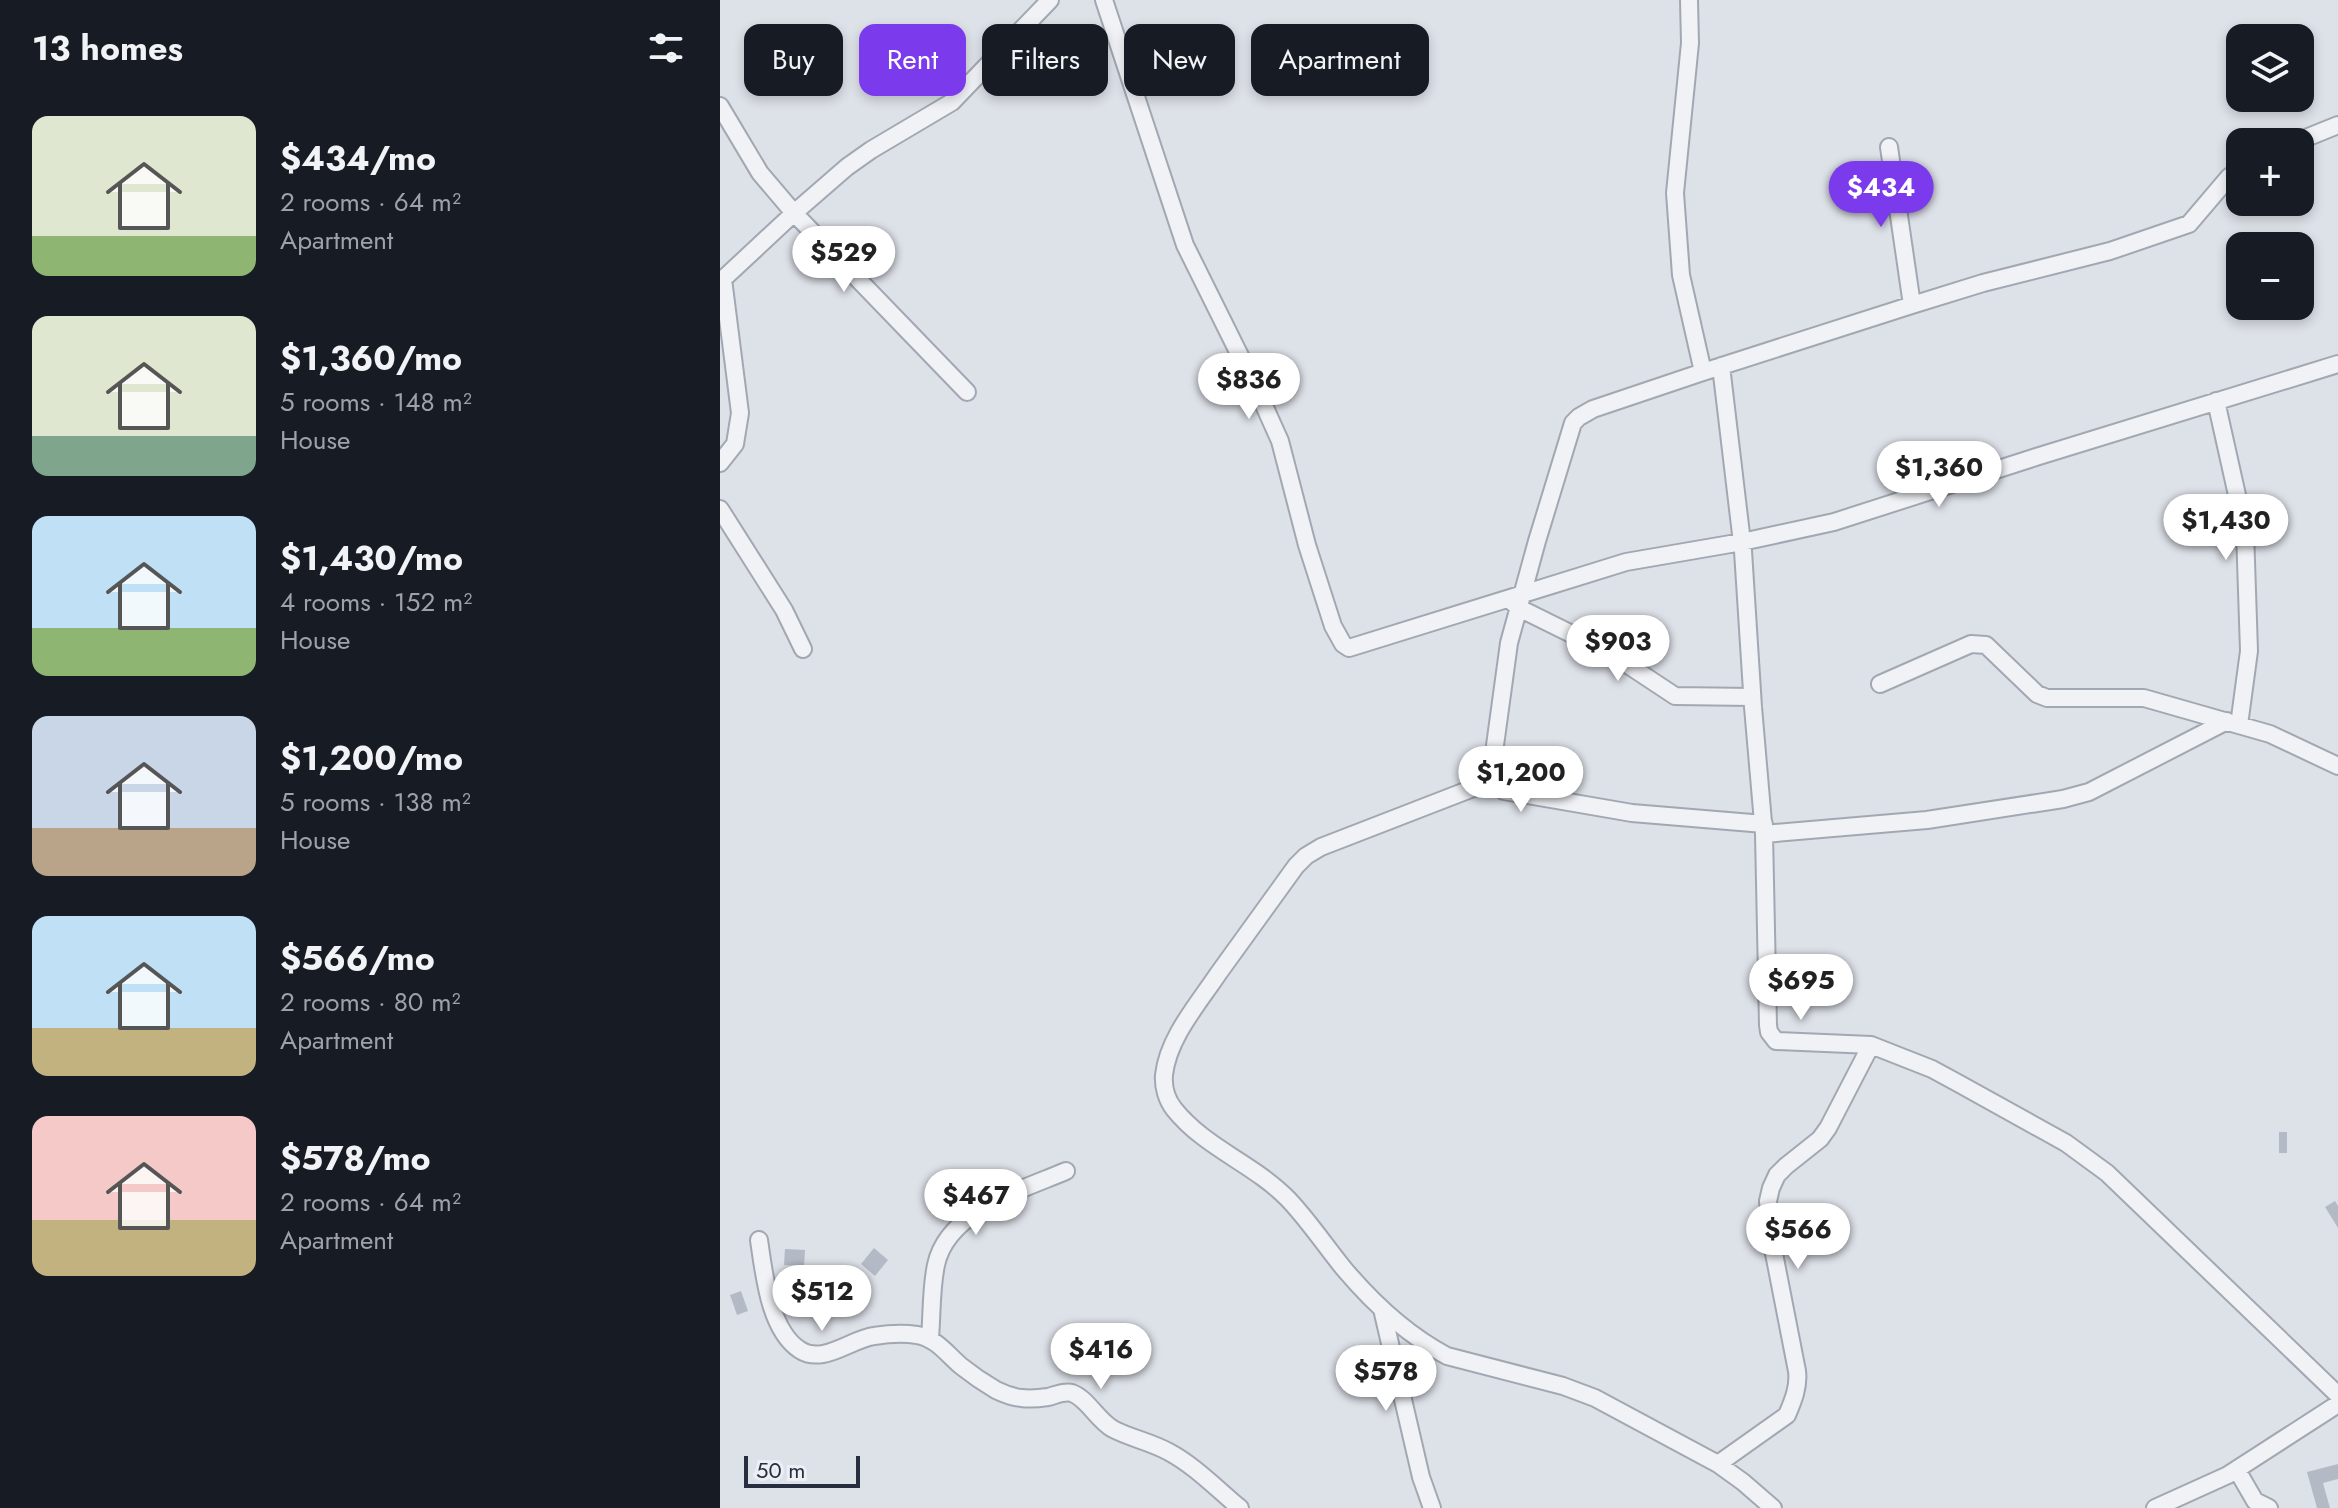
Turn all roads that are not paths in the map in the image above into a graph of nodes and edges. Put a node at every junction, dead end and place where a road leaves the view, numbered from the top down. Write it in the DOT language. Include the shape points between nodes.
graph roads {
  1 [pos="1050,0"];
  2 [pos="1104,0"];
  3 [pos="1689,0"];
  4 [pos="720,106"];
  5 [pos="2338,125"];
  6 [pos="2314,135"];
  7 [pos="1889,147"];
  8 [pos="2226,181"];
  9 [pos="794,213"];
  10 [pos="722,280"];
  11 [pos="1912,305"];
  12 [pos="2338,364"];
  13 [pos="1721,366"];
  14 [pos="1703,372"];
  15 [pos="967,392"];
  16 [pos="2216,401"];
  17 [pos="720,463"];
  18 [pos="720,509"];
  19 [pos="1742,542"];
  20 [pos="1517,600"];
  21 [pos="803,649"];
  22 [pos="1880,684"];
  23 [pos="1752,697"];
  24 [pos="2233,723"];
  25 [pos="2338,766"];
  26 [pos="1494,780"];
  27 [pos="1764,829"];
  28 [pos="1871,1045"];
  29 [pos="1066,1171"];
  30 [pos="759,1240"];
  31 [pos="1382,1309"];
  32 [pos="930,1338"];
  33 [pos="2338,1395"];
  34 [pos="2338,1404"];
  35 [pos="1718,1464"];
  36 [pos="2237,1470"];
  37 [pos="1240,1508"];
  38 [pos="1432,1508"];
  39 [pos="1773,1508"];
  40 [pos="2155,1508"];
  41 [pos="2269,1508"];
  1 -- 9 [label="street" via="952,102 871,150"];
  2 -- 20 [label="street" via="1185,245 1280,441 1307,545 1343,644 1353,647"];
  3 -- 14 [label="street" via="1690,43 1675,193 1681,275"];
  4 -- 9 [label="street" via="760,173"];
  5 -- 6 [label="street"];
  7 -- 11 [label="street"];
  8 -- 11 [label="street" via="2189,224"];
  9 -- 10 [label="street"];
  9 -- 15 [label="street"];
  10 -- 17 [label="street" via="740,413 735,444"];
  11 -- 13 [label="street"];
  12 -- 16 [label="street"];
  13 -- 14 [label="street"];
  13 -- 19 [label="street"];
  14 -- 20 [label="street" via="1593,409 1573,423"];
  16 -- 19 [label="street" via="1834,522"];
  16 -- 24 [label="street" via="2245,531 2249,651"];
  18 -- 21 [label="street"];
  19 -- 20 [label="street" via="1626,562"];
  19 -- 23 [label="street"];
  20 -- 23 [label="street" via="1675,696"];
  20 -- 26 [label="street"];
  22 -- 24 [label="street" via="1980,643 2047,698 2144,698"];
  23 -- 27 [label="street"];
  24 -- 25 [label="street"];
  24 -- 27 [label="street" via="2089,792 2063,799 1927,820"];
  26 -- 27 [label="street" via="1504,791"];
  26 -- 31 [label="street" via="1306,856 1195,1008 1176,1039 1164,1077 1173,1108 1198,1134 1287,1199"];
  27 -- 28 [label="street" via="1769,1032 1776,1041"];
  28 -- 33 [label="street" via="1956,1082 2066,1143 2107,1173"];
  28 -- 35 [label="street" via="1828,1128 1777,1175 1768,1201 1797,1371 1791,1405 1787,1415"];
  29 -- 32 [label="street" via="983,1208 949,1237 936,1264"];
  30 -- 32 [label="street" via="772,1311 799,1350 823,1354 874,1336"];
  31 -- 35 [label="street" via="1447,1356 1595,1398"];
  31 -- 38 [label="street"];
  32 -- 37 [label="street" via="962,1367 1011,1397 1072,1394 1113,1429 1168,1452"];
  34 -- 36 [label="street"];
  35 -- 39 [label="street"];
  36 -- 40 [label="street"];
  36 -- 41 [label="street" via="2255,1501"];
}
